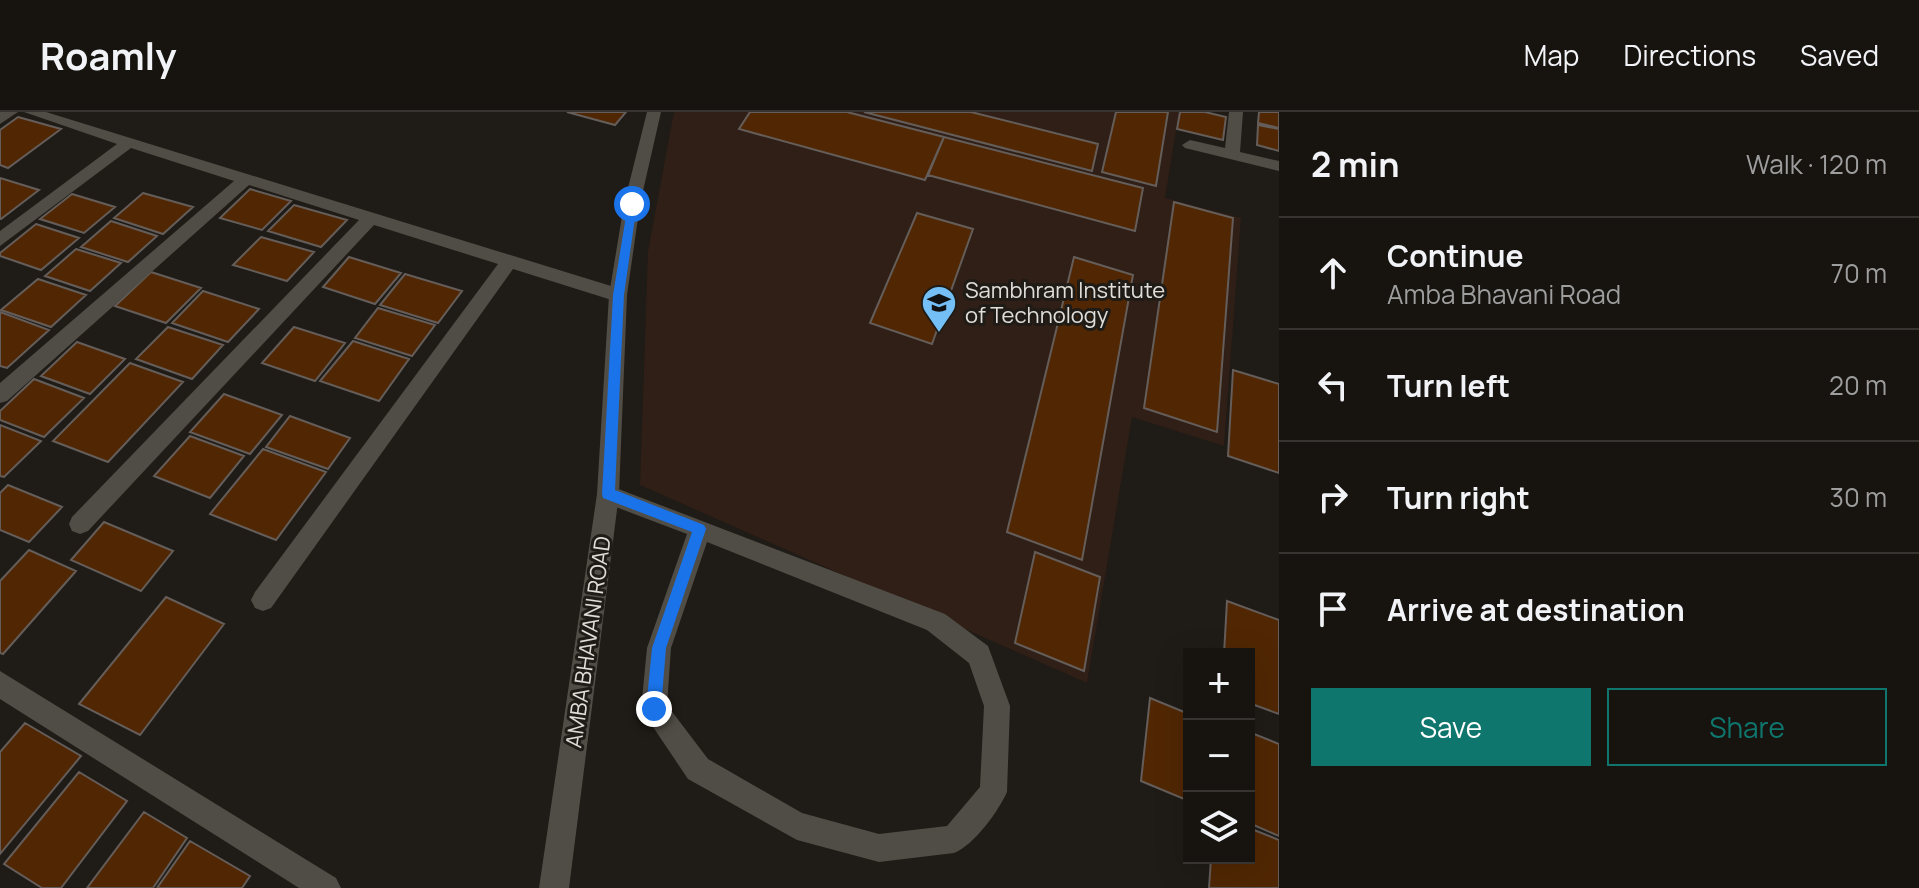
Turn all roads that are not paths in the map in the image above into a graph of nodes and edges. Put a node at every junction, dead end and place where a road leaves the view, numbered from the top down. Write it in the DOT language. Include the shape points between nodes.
graph roads {
  1 [pos="11,112"];
  2 [pos="31,112"];
  3 [pos="654,112"];
  4 [pos="1236,112"];
  5 [pos="0,119"];
  6 [pos="127,144"];
  7 [pos="1190,145"];
  8 [pos="1232,155"];
  9 [pos="1279,166"];
  10 [pos="246,179"];
  11 [pos="372,217"];
  12 [pos="0,240"];
  13 [pos="509,261"];
  14 [pos="618,295"];
  15 [pos="0,395"];
  16 [pos="608,494"];
  17 [pos="80,524"];
  18 [pos="700,529"];
  19 [pos="263,600"];
  20 [pos="0,684"];
  21 [pos="326,888"];
  22 [pos="554,888"];
  1 -- 5 [label="street"];
  2 -- 6 [label="street"];
  3 -- 14 [label="street, AMBA BHAVANI ROAD"];
  4 -- 8 [label="street"];
  6 -- 10 [label="street"];
  6 -- 12 [label="street"];
  7 -- 8 [label="street"];
  8 -- 9 [label="street"];
  10 -- 11 [label="street"];
  10 -- 15 [label="street"];
  11 -- 13 [label="street"];
  11 -- 17 [label="street"];
  13 -- 14 [label="street"];
  13 -- 19 [label="street"];
  14 -- 16 [label="street, AMBA BHAVANI ROAD"];
  16 -- 18 [label="street"];
  16 -- 22 [label="street, AMBA BHAVANI ROAD"];
  18 -- 18 [label="street" via="936,622 979,655 997,706 993,792 954,839 879,848 797,826 698,769 654,709 659,648"];
  20 -- 21 [label="street"];
}
